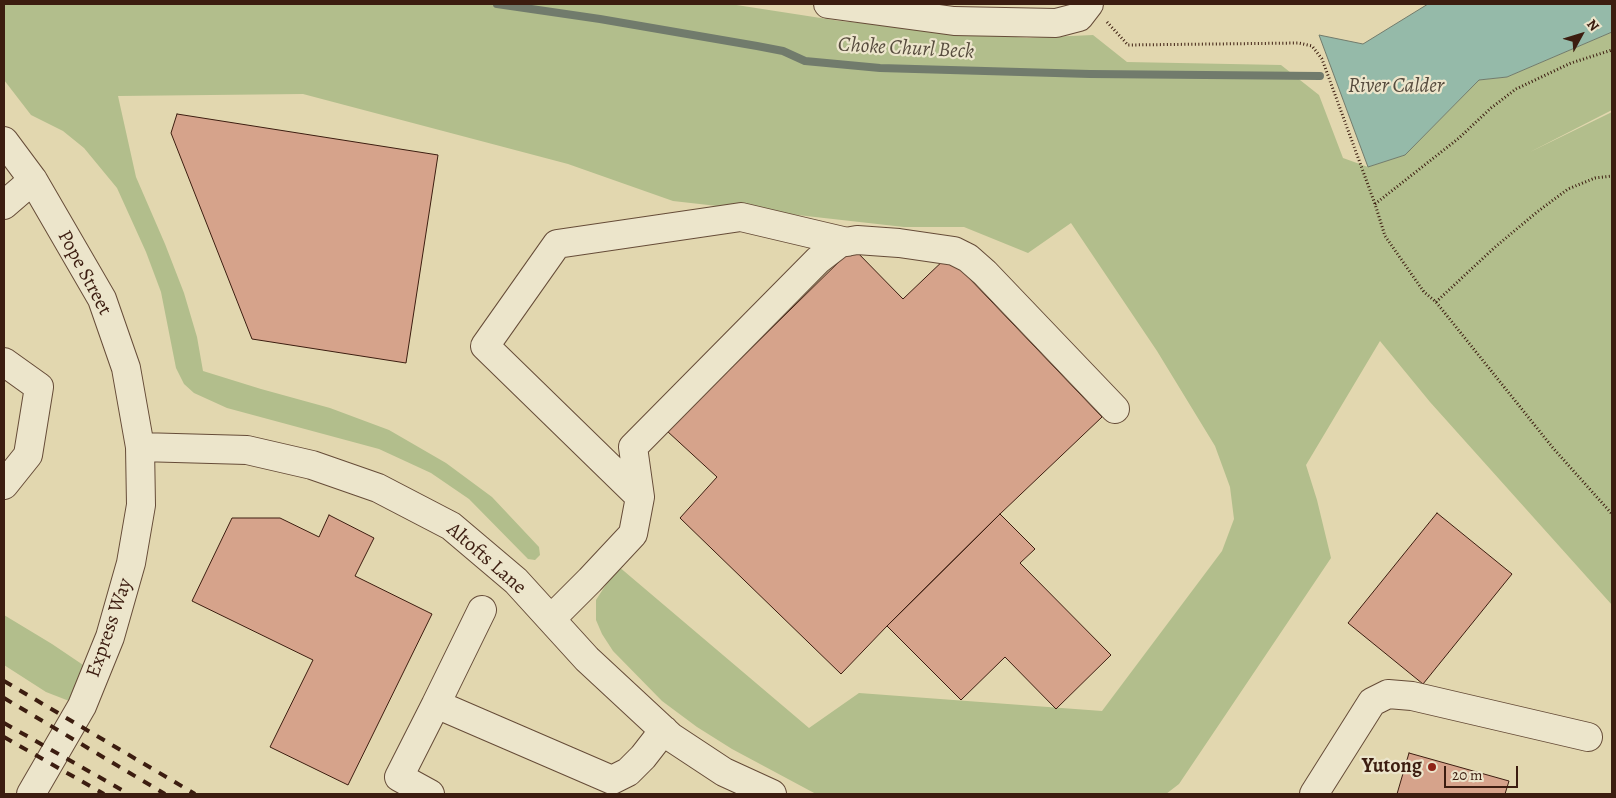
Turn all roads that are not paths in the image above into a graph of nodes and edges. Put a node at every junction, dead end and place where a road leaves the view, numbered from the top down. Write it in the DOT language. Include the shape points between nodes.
graph roads {
  1 [pos="828,4"];
  2 [pos="1095,11"];
  3 [pos="4,141"];
  4 [pos="33,180"];
  5 [pos="4,205"];
  6 [pos="847,242"];
  7 [pos="4,362"];
  8 [pos="1115,409"];
  9 [pos="140,447"];
  10 [pos="4,485"];
  11 [pos="640,497"];
  12 [pos="482,610"];
  13 [pos="551,619"];
  14 [pos="436,704"];
  15 [pos="664,730"];
  16 [pos="1588,737"];
  17 [pos="621,787"];
  18 [pos="31,794"];
  19 [pos="430,794"];
  20 [pos="772,794"];
  21 [pos="1314,794"];
  1 -- 2 [label="street" via="954,21 1056,23"];
  3 -- 4 [label="street, Pope Street"];
  4 -- 5 [label="street"];
  4 -- 9 [label="street, Pope Street" via="102,299 126,368"];
  6 -- 8 [label="street" via="899,242 954,251 968,258"];
  6 -- 11 [label="street" via="840,243 818,260 634,447"];
  6 -- 11 [label="street" via="741,218 557,244 485,346"];
  7 -- 10 [label="street" via="39,387 28,455"];
  9 -- 13 [label="street, Altofts Lane" via="247,450 312,465 378,488 451,526 516,581"];
  9 -- 18 [label="street, Express Way" via="141,505 131,563 110,637 82,706"];
  11 -- 13 [label="street" via="633,534"];
  12 -- 14 [label="street"];
  13 -- 15 [label="street, Altofts Lane" via="587,659"];
  14 -- 17 [label="street"];
  14 -- 19 [label="street" via="399,778"];
  15 -- 17 [label="street" via="628,772"];
  15 -- 20 [label="street, Altofts Lane" via="724,772"];
  16 -- 21 [label="street" via="1412,696 1388,694 1372,702"];
}
